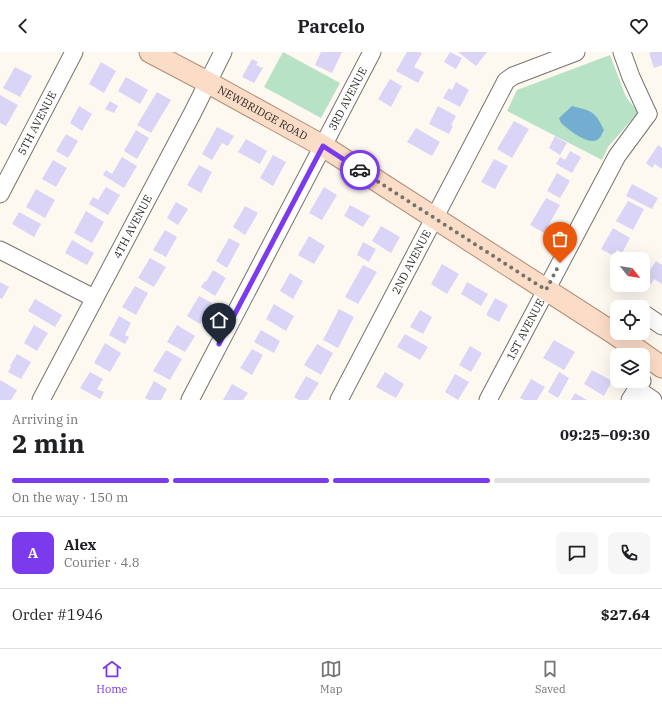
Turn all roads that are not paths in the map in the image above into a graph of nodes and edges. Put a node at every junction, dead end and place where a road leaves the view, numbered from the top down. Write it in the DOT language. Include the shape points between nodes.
graph roads {
  1 [pos="74,52"];
  2 [pos="150,52"];
  3 [pos="223,52"];
  4 [pos="372,52"];
  5 [pos="622,52"];
  6 [pos="567,54"];
  7 [pos="207,82"];
  8 [pos="655,115"];
  9 [pos="323,146"];
  10 [pos="0,194"];
  11 [pos="435,217"];
  12 [pos="0,250"];
  13 [pos="546,290"];
  14 [pos="94,298"];
  15 [pos="650,318"];
  16 [pos="662,326"];
  17 [pos="610,329"];
  18 [pos="648,388"];
  19 [pos="41,400"];
  20 [pos="190,400"];
  21 [pos="339,400"];
  22 [pos="488,400"];
  23 [pos="653,400"];
  1 -- 10 [label="street, 5TH AVENUE"];
  2 -- 7 [label="main road, NEWBRIDGE ROAD"];
  3 -- 7 [label="street, 4TH AVENUE"];
  4 -- 9 [label="street, 3RD AVENUE"];
  5 -- 8 [label="street" via="631,77"];
  6 -- 11 [label="street, 2ND AVENUE" via="506,81"];
  7 -- 9 [label="main road, NEWBRIDGE ROAD"];
  7 -- 14 [label="street, 4TH AVENUE"];
  8 -- 13 [label="street, 1ST AVENUE" via="616,156"];
  9 -- 11 [label="main road, NEWBRIDGE ROAD"];
  9 -- 20 [label="street, 3RD AVENUE"];
  11 -- 13 [label="main road, NEWBRIDGE ROAD"];
  11 -- 21 [label="street, 2ND AVENUE"];
  12 -- 14 [label="street"];
  13 -- 17 [label="main road, NEWBRIDGE ROAD"];
  13 -- 22 [label="street, 1ST AVENUE"];
  14 -- 19 [label="street, 4TH AVENUE"];
  15 -- 16 [label="street"];
  18 -- 23 [label="street, NEWBRIDGE ROAD"];
}
